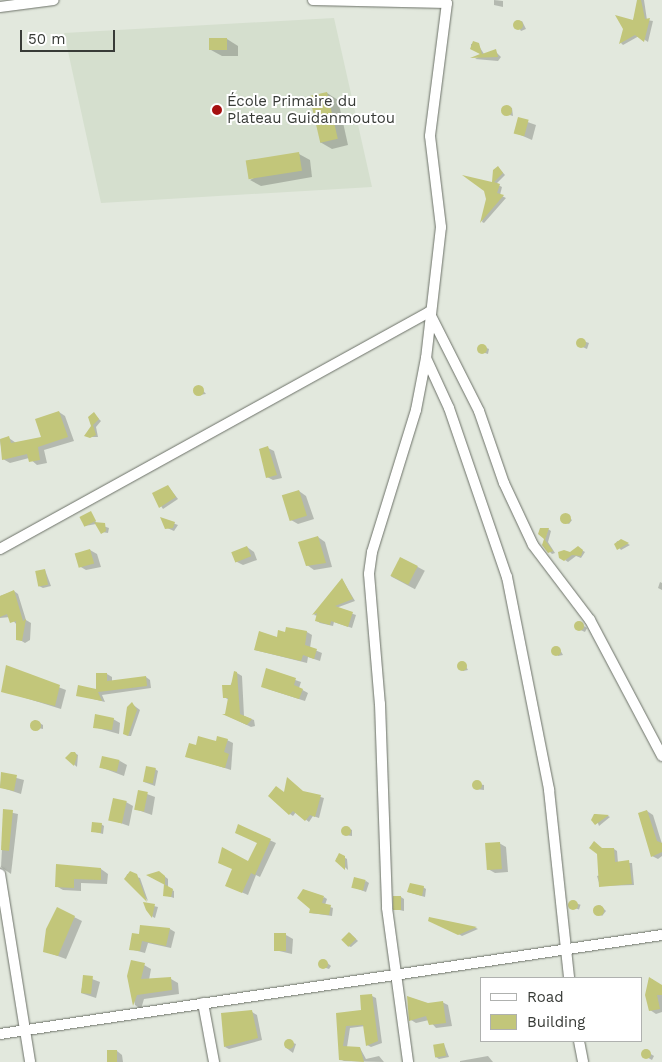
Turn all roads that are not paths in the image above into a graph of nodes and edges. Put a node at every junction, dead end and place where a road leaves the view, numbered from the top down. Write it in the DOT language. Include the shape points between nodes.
graph roads {
  1 [pos="54,0"];
  2 [pos="313,0"];
  3 [pos="0,6"];
  4 [pos="429,312"];
  5 [pos="426,358"];
  6 [pos="0,548"];
  7 [pos="662,756"];
  8 [pos="0,874"];
  9 [pos="662,935"];
  10 [pos="564,949"];
  11 [pos="395,973"];
  12 [pos="569,977"];
  13 [pos="203,1003"];
  14 [pos="25,1030"];
  15 [pos="0,1034"];
  16 [pos="579,1042"];
  17 [pos="30,1062"];
  18 [pos="214,1062"];
  19 [pos="408,1062"];
  20 [pos="583,1062"];
  1 -- 3 [label="street"];
  2 -- 4 [label="street" via="447,3 430,136 441,227"];
  4 -- 5 [label="street"];
  4 -- 6 [label="street"];
  4 -- 7 [label="street" via="479,411 504,483 533,545 590,620"];
  5 -- 10 [label="street" via="449,408 507,577 549,790"];
  5 -- 11 [label="street" via="416,410 372,552 369,574 380,704 388,908"];
  8 -- 14 [label="street"];
  9 -- 10 [label="street"];
  10 -- 11 [label="street"];
  10 -- 12 [label="street"];
  11 -- 13 [label="street"];
  11 -- 19 [label="street"];
  13 -- 14 [label="street"];
  13 -- 18 [label="street"];
  14 -- 15 [label="street"];
  14 -- 17 [label="street"];
  16 -- 20 [label="street"];
}
